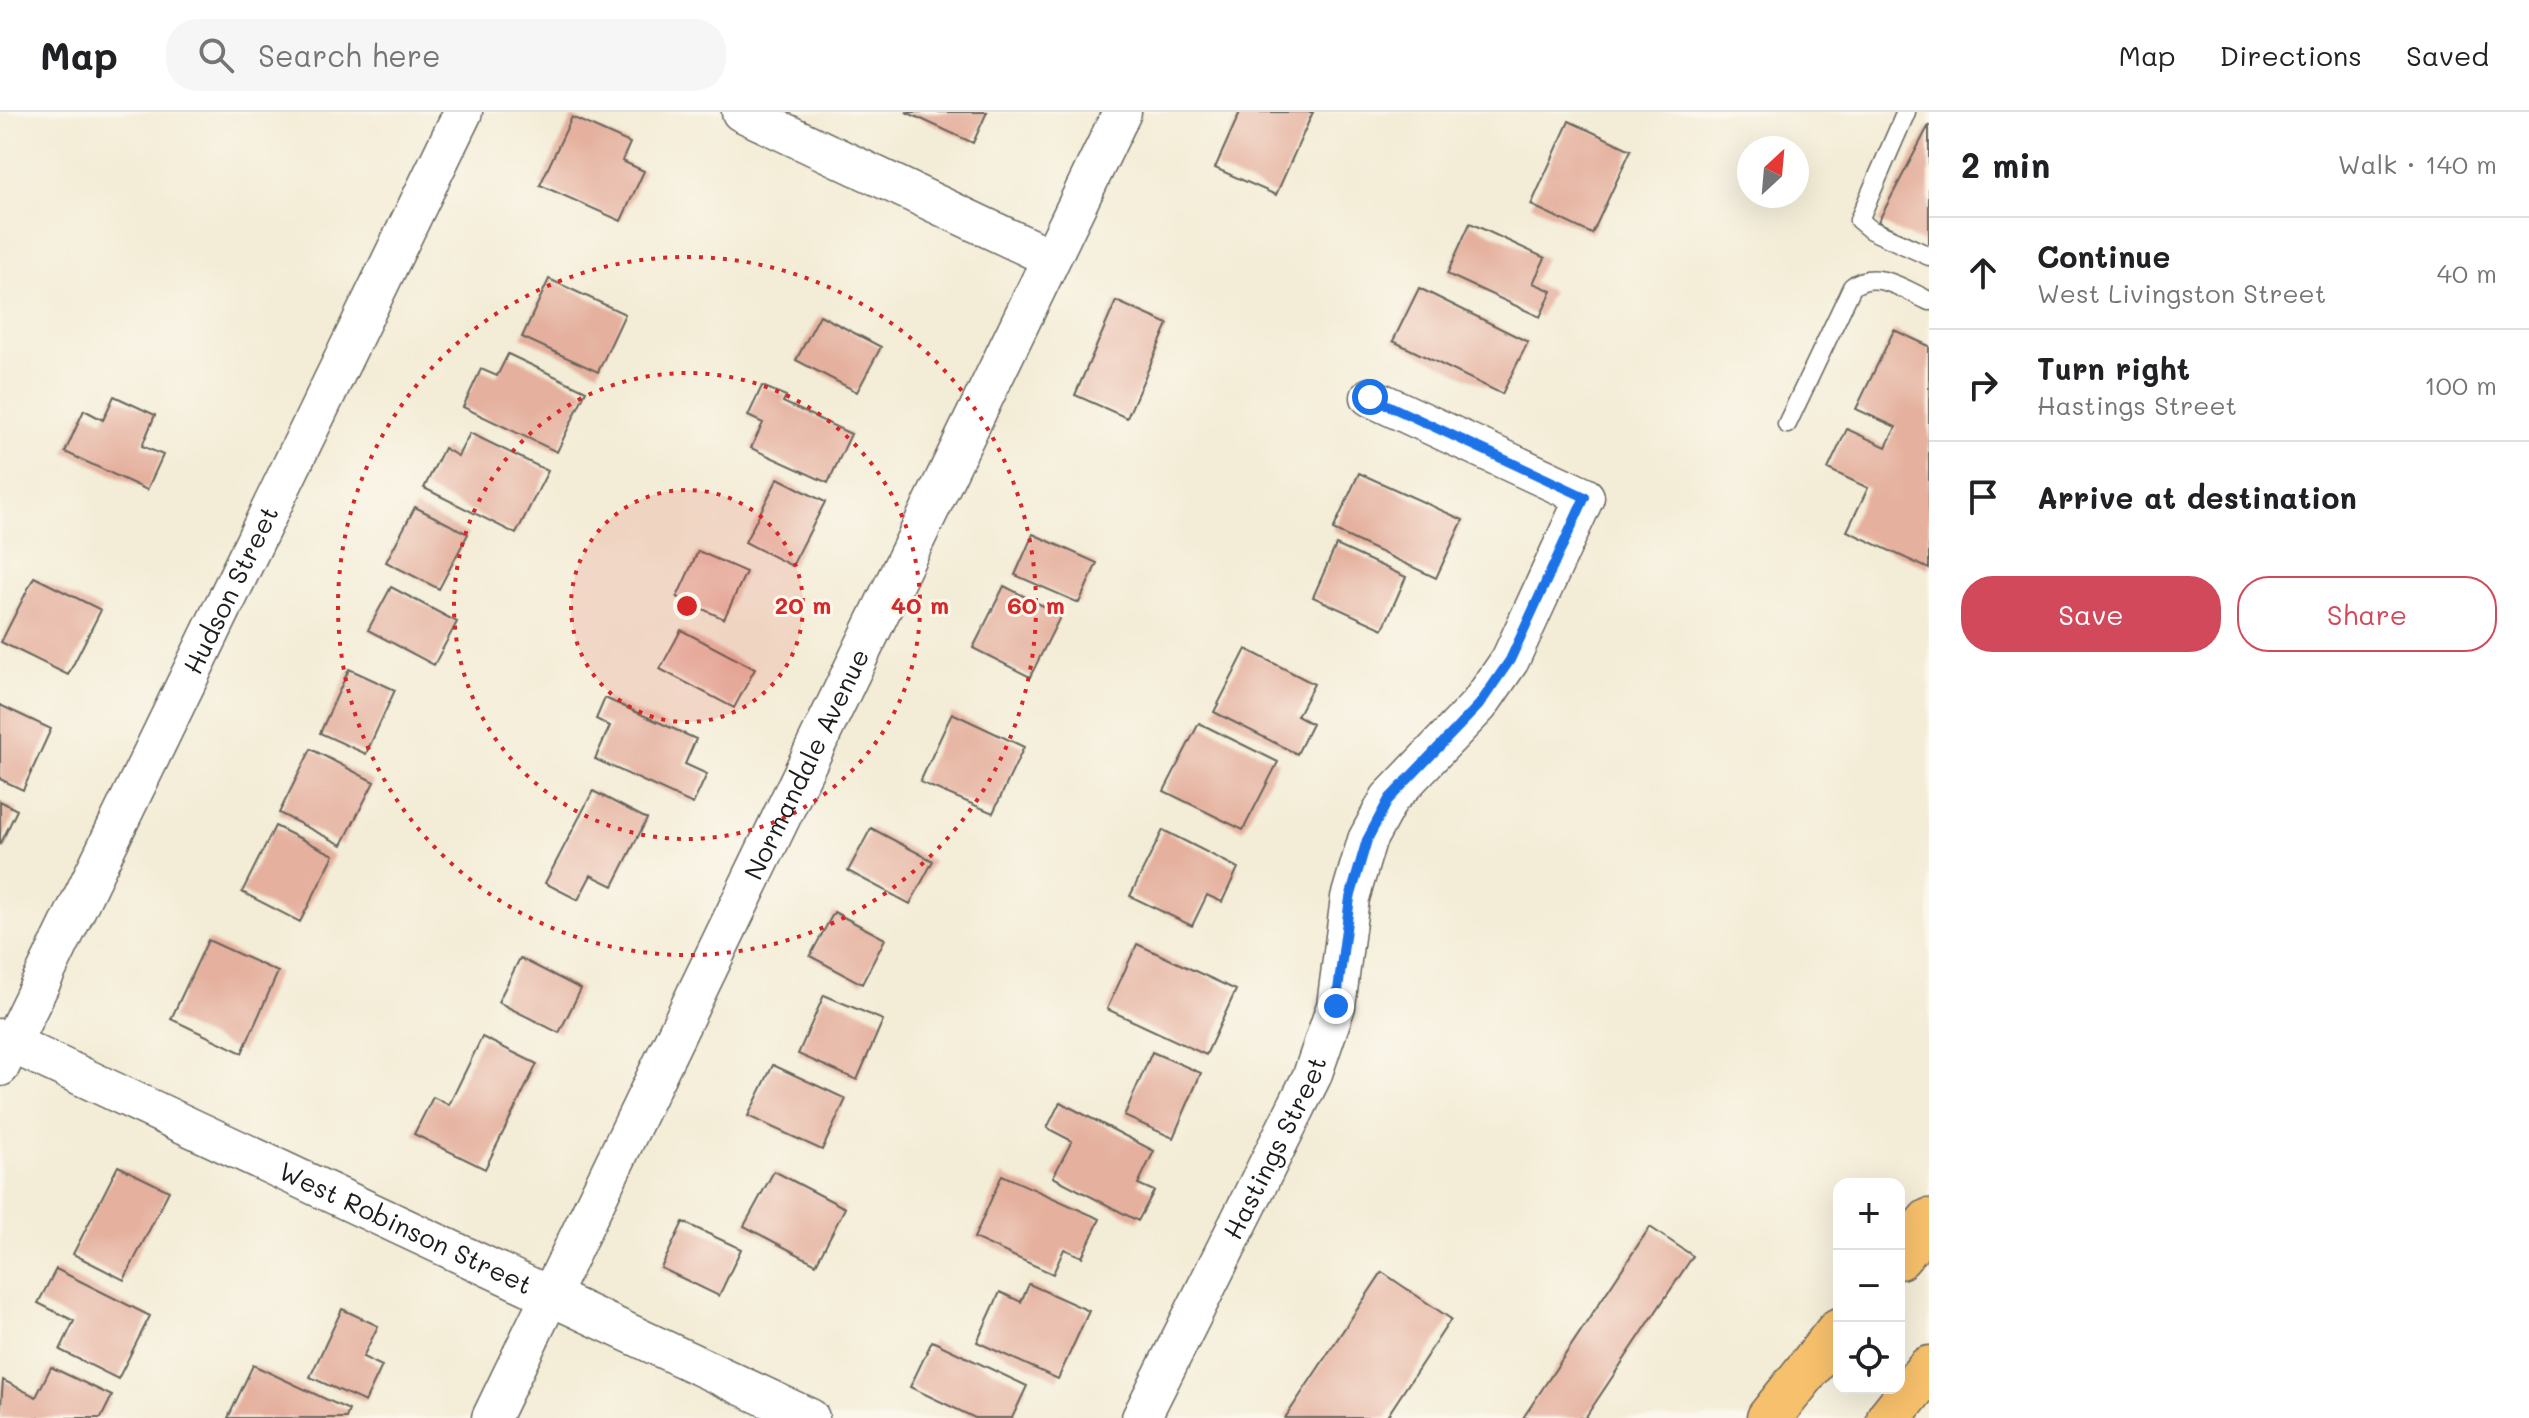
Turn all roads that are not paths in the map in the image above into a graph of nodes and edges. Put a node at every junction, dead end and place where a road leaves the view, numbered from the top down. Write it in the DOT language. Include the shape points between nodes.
graph roads {
  1 [pos="463,112"];
  2 [pos="741,112"];
  3 [pos="1122,112"];
  4 [pos="1906,112"];
  5 [pos="1929,256"];
  6 [pos="1051,258"];
  7 [pos="1929,301"];
  8 [pos="1370,397"];
  9 [pos="1787,424"];
  10 [pos="4,1049"];
  11 [pos="1929,1221"];
  12 [pos="1905,1250"];
  13 [pos="549,1297"];
  14 [pos="1833,1338"];
  15 [pos="1929,1368"];
  16 [pos="491,1418"];
  17 [pos="810,1418"];
  18 [pos="1141,1418"];
  19 [pos="1769,1418"];
  20 [pos="1889,1418"];
  1 -- 10 [label="street, Hudson Street"];
  2 -- 6 [label="street"];
  3 -- 6 [label="street, Normandale Avenue"];
  4 -- 5 [label="lane" via="1859,220"];
  6 -- 13 [label="street, Normandale Avenue"];
  7 -- 9 [label="lane" via="1878,279 1861,280 1852,287"];
  8 -- 18 [label="street, Hastings Street" via="1585,497 1510,660 1479,705 1389,799 1367,840 1350,898 1336,1006 1312,1076"];
  10 -- 13 [label="street, West Robinson Street"];
  11 -- 12 [label="main road"];
  13 -- 16 [label="street, Normandale Avenue"];
  13 -- 17 [label="street, West Robinson Street"];
  14 -- 19 [label="main road"];
  15 -- 20 [label="main road"];
}
